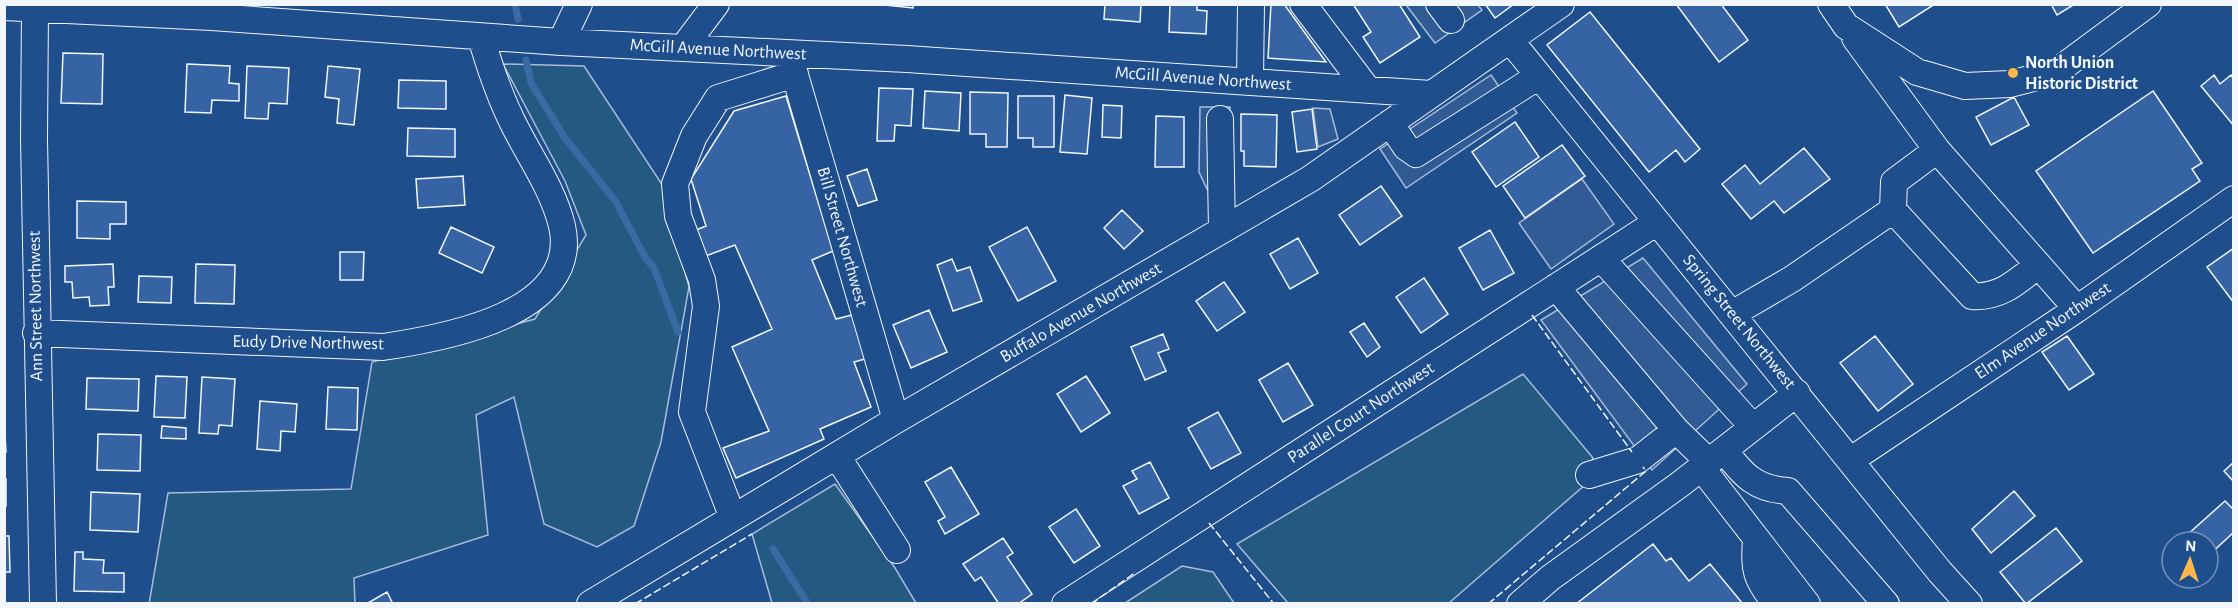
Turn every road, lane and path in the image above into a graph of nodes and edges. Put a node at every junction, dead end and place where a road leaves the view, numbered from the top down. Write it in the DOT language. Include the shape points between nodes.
graph roads {
  1 [pos="579,4"];
  2 [pos="716,4"];
  3 [pos="1251,4"];
  4 [pos="1303,4"];
  5 [pos="1561,4"];
  6 [pos="1831,4"];
  7 [pos="2148,4"];
  8 [pos="4,7"];
  9 [pos="35,9"];
  10 [pos="1846,26"];
  11 [pos="481,37"];
  12 [pos="1510,40"];
  13 [pos="561,42"];
  14 [pos="683,48"];
  15 [pos="739,51"];
  16 [pos="792,64"];
  17 [pos="1539,76"];
  18 [pos="1250,82"];
  19 [pos="1368,90"];
  20 [pos="1431,94"];
  21 [pos="718,98"];
  22 [pos="1220,119"];
  23 [pos="1390,123"];
  24 [pos="1937,150"];
  25 [pos="2234,199"];
  26 [pos="1893,210"];
  27 [pos="1657,222"];
  28 [pos="1222,230"];
  29 [pos="1601,258"];
  30 [pos="2038,265"];
  31 [pos="1556,287"];
  32 [pos="2077,309"];
  33 [pos="1732,314"];
  34 [pos="36,333"];
  35 [pos="1797,393"];
  36 [pos="896,420"];
  37 [pos="1754,427"];
  38 [pos="1676,430"];
  39 [pos="837,456"];
  40 [pos="1711,459"];
  41 [pos="1851,460"];
  42 [pos="1589,475"];
  43 [pos="733,518"];
  44 [pos="1756,538"];
  45 [pos="897,550"];
  46 [pos="43,603"];
  47 [pos="590,603"];
  48 [pos="1065,603"];
  49 [pos="1520,603"];
  50 [pos="1776,603"];
  51 [pos="1807,603"];
  52 [pos="1886,603"];
  53 [pos="1969,603"];
  1 -- 13 [label="street"];
  2 -- 14 [label="street"];
  3 -- 18 [label="street"];
  4 -- 19 [label="street"];
  5 -- 12 [label="street, Buffalo Avenue Northwest"];
  6 -- 10 [label="street"];
  7 -- 10 [label="street" via="2056,72 2010,84 1965,86 1917,72"];
  8 -- 9 [label="street, McGill Avenue Northwest"];
  9 -- 11 [label="street, McGill Avenue Northwest" via="212,17"];
  9 -- 34 [label="street, Ann Street Northwest"];
  10 -- 24 [label="street"];
  11 -- 13 [label="street, McGill Avenue Northwest"];
  11 -- 34 [label="street, Eudy Drive Northwest" via="493,78 562,227 563,251 557,271 541,295 507,315 418,342 383,347"];
  12 -- 17 [label="street, Spring Street Northwest"];
  12 -- 20 [label="street, Buffalo Avenue Northwest"];
  13 -- 14 [label="street, McGill Avenue Northwest"];
  14 -- 15 [label="street, McGill Avenue Northwest"];
  15 -- 16 [label="street, McGill Avenue Northwest"];
  15 -- 21 [label="street" via="732,78"];
  16 -- 18 [label="street, McGill Avenue Northwest"];
  16 -- 21 [label="street"];
  16 -- 36 [label="street, Bill Street Northwest"];
  17 -- 23 [label="street" via="1416,154 1406,147"];
  17 -- 27 [label="street, Spring Street Northwest"];
  18 -- 19 [label="street, McGill Avenue Northwest"];
  19 -- 20 [label="street, McGill Avenue Northwest"];
  20 -- 23 [label="street, Buffalo Avenue Northwest"];
  21 -- 43 [label="street" via="694,136 675,184 678,216 702,280 706,306 692,412"];
  22 -- 28 [label="street"];
  23 -- 28 [label="street, Buffalo Avenue Northwest" via="1310,179"];
  24 -- 26 [label="street" via="1894,182"];
  24 -- 30 [label="street"];
  25 -- 32 [label="street, Elm Avenue Northwest"];
  26 -- 30 [label="street" via="1972,296 1990,297"];
  26 -- 33 [label="street" via="1792,279"];
  27 -- 29 [label="street, Parallel Court Northwest"];
  27 -- 33 [label="street, Spring Street Northwest"];
  28 -- 36 [label="street, Buffalo Avenue Northwest"];
  29 -- 31 [label="street, Parallel Court Northwest"];
  29 -- 37 [label="street"];
  30 -- 32 [label="street"];
  31 -- 38 [label="street"];
  31 -- 48 [label="street, Parallel Court Northwest"];
  32 -- 41 [label="street, Elm Avenue Northwest"];
  33 -- 35 [label="street, Spring Street Northwest"];
  34 -- 46 [label="street, Ann Street Northwest"];
  35 -- 37 [label="street"];
  35 -- 41 [label="street, Spring Street Northwest"];
  36 -- 39 [label="street, Buffalo Avenue Northwest"];
  37 -- 40 [label="street"];
  38 -- 40 [label="street"];
  38 -- 42 [label="street" via="1638,460"];
  39 -- 43 [label="street, Buffalo Avenue Northwest"];
  39 -- 45 [label="street"];
  40 -- 44 [label="street"];
  40 -- 49 [label="street"];
  40 -- 52 [label="street" via="1746,478 1788,491"];
  41 -- 53 [label="street, Spring Street Northwest"];
  43 -- 47 [label="street, Buffalo Avenue Northwest"];
  44 -- 50 [label="street" via="1754,566 1758,581"];
  44 -- 51 [label="street"];
}
